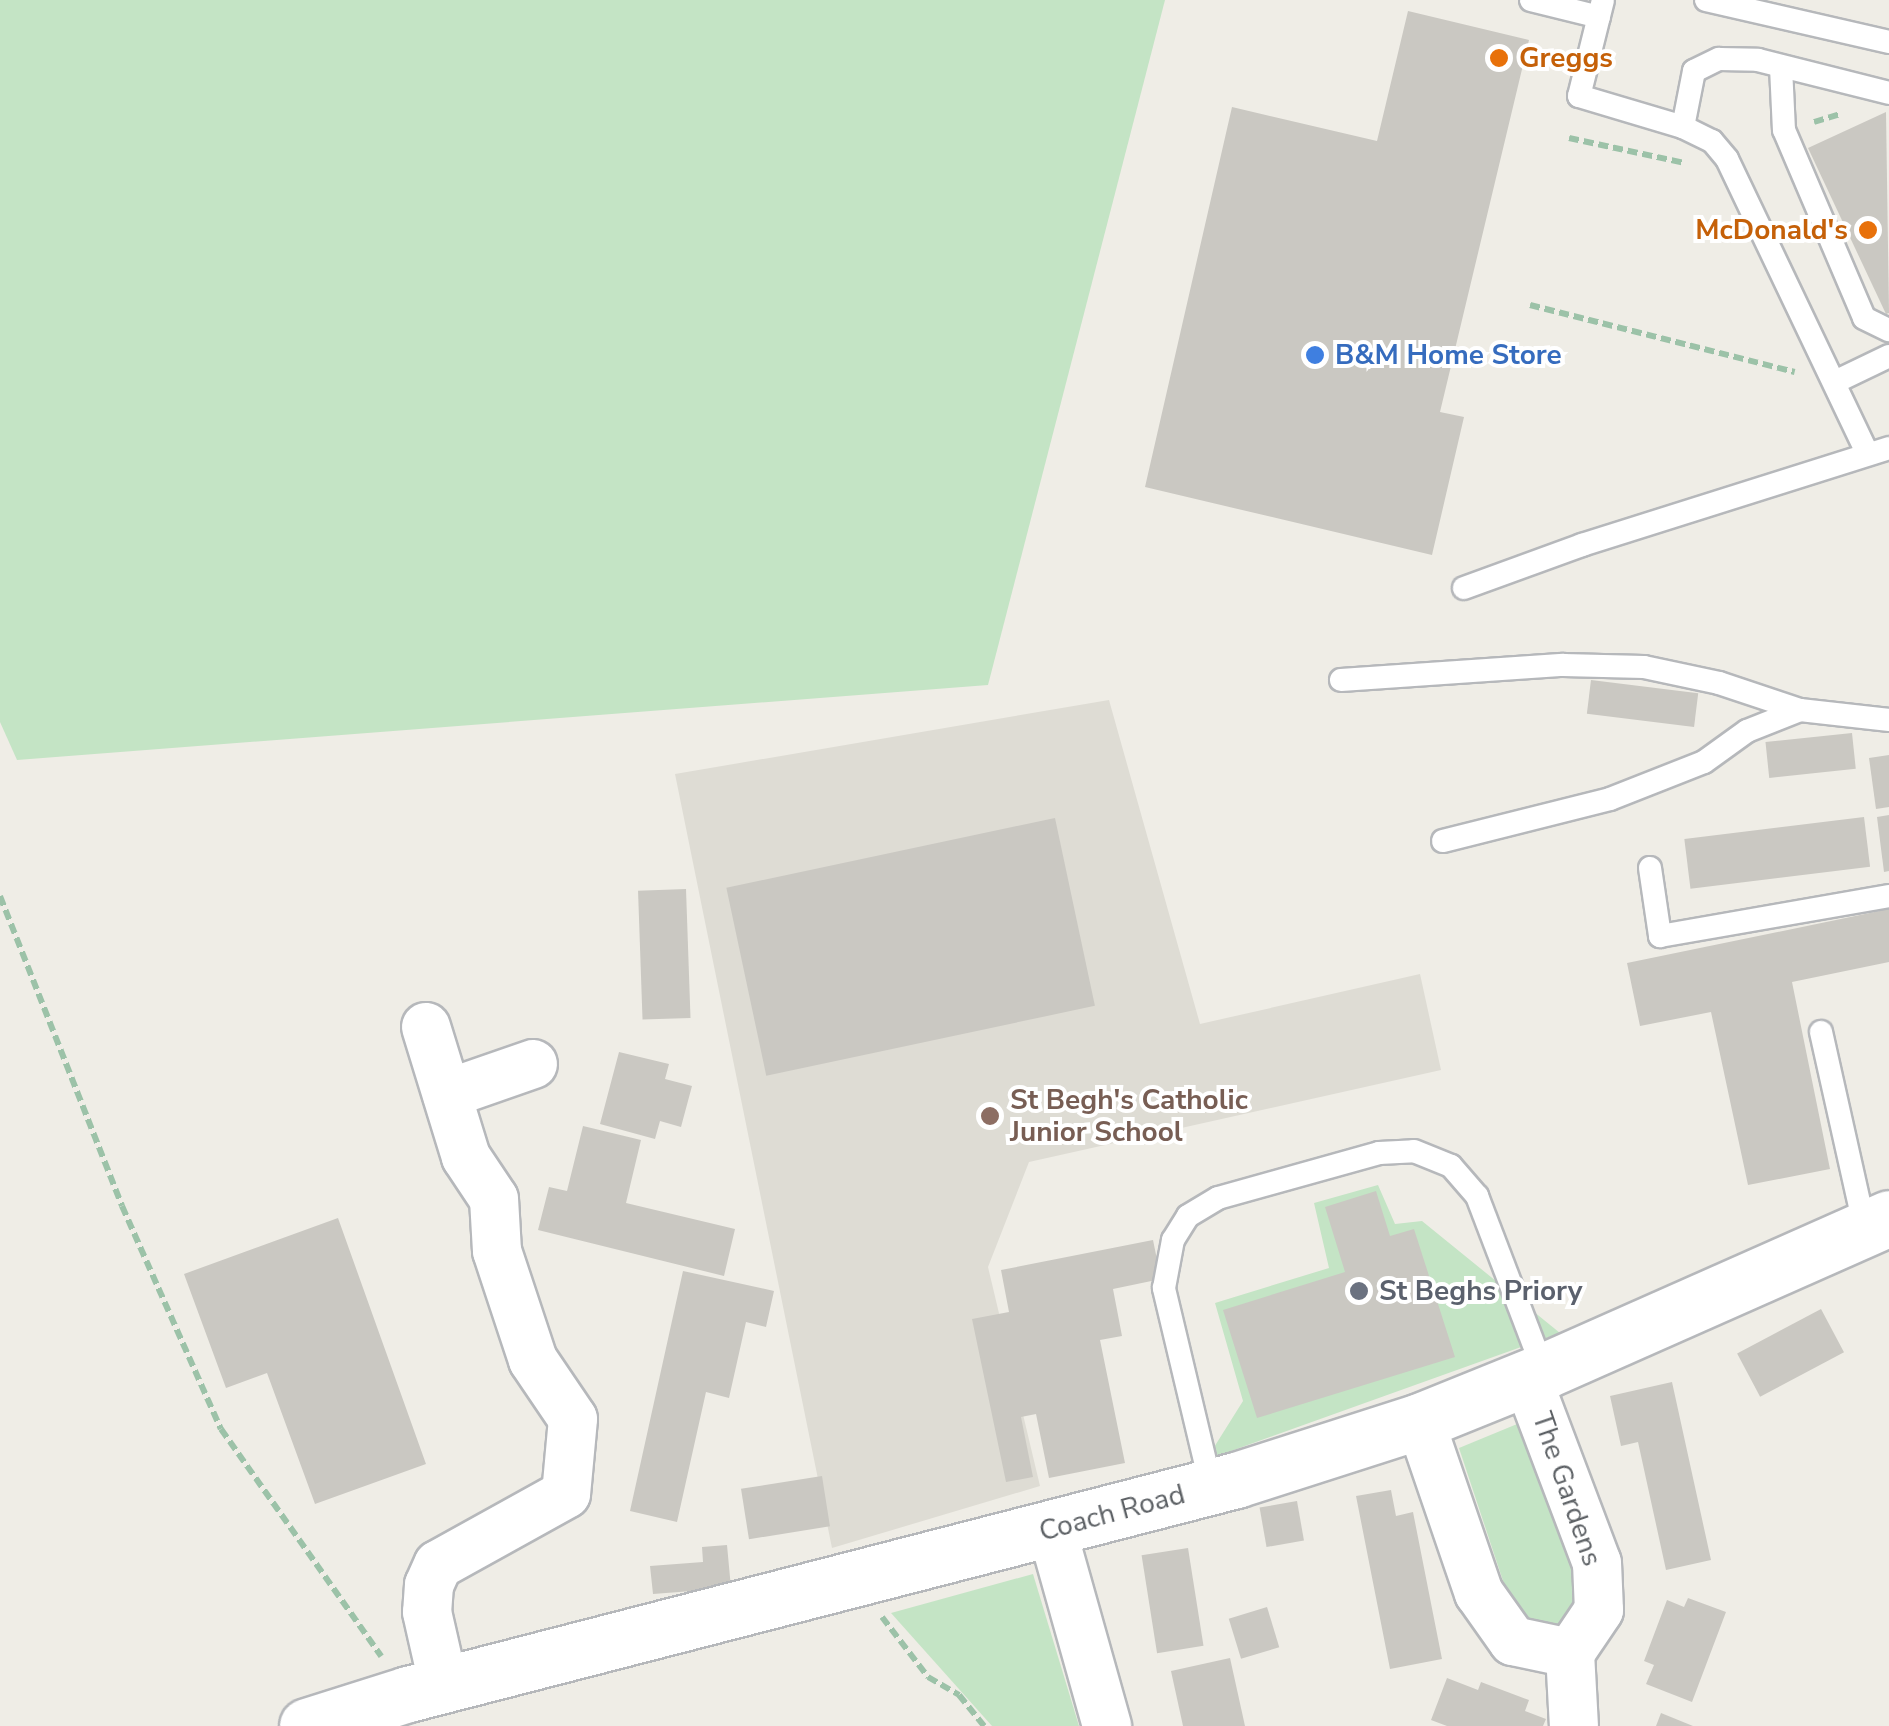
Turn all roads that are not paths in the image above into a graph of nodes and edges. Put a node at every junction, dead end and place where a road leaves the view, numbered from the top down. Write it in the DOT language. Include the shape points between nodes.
graph roads {
  1 [pos="1531,0"];
  2 [pos="1706,0"];
  3 [pos="1811,0"];
  4 [pos="1601,8"];
  5 [pos="1812,24"];
  6 [pos="1889,42"];
  7 [pos="1781,67"];
  8 [pos="1889,93"];
  9 [pos="1683,127"];
  10 [pos="1889,330"];
  11 [pos="1889,356"];
  12 [pos="1834,382"];
  13 [pos="1879,451"];
  14 [pos="1464,588"];
  15 [pos="1341,680"];
  16 [pos="1800,710"];
  17 [pos="1889,720"];
  18 [pos="1443,841"];
  19 [pos="1650,868"];
  20 [pos="1889,896"];
  21 [pos="426,1027"];
  22 [pos="1822,1032"];
  23 [pos="533,1064"];
  24 [pos="447,1094"];
  25 [pos="1877,1223"];
  26 [pos="1535,1374"];
  27 [pos="1420,1420"];
  28 [pos="1211,1486"];
  29 [pos="1052,1530"];
  30 [pos="1570,1653"];
  31 [pos="426,1690"];
  32 [pos="306,1726"];
  33 [pos="1108,1726"];
  34 [pos="1574,1726"];
  1 -- 4 [label="lane"];
  2 -- 5 [label="lane"];
  3 -- 5 [label="lane"];
  4 -- 9 [label="lane" via="1579,96"];
  5 -- 6 [label="lane"];
  7 -- 8 [label="lane"];
  7 -- 9 [label="lane" via="1719,60 1694,71"];
  7 -- 10 [label="lane" via="1784,130 1864,318"];
  9 -- 12 [label="lane" via="1727,158"];
  11 -- 12 [label="lane"];
  12 -- 13 [label="lane"];
  13 -- 14 [label="lane"];
  15 -- 16 [label="lane" via="1644,666"];
  16 -- 17 [label="lane"];
  16 -- 18 [label="lane" via="1748,731 1704,762 1610,799"];
  19 -- 20 [label="lane" via="1660,936"];
  21 -- 24 [label="street"];
  22 -- 25 [label="lane"];
  23 -- 24 [label="street"];
  24 -- 31 [label="street" via="466,1157 494,1199 497,1252 533,1360 573,1419 566,1494 438,1564 429,1585"];
  25 -- 26 [label="street, Coach Road"];
  26 -- 27 [label="street, Coach Road"];
  26 -- 28 [label="lane" via="1477,1196 1451,1166 1414,1152 1379,1153 1218,1198 1188,1216 1173,1240 1164,1288"];
  26 -- 30 [label="street, The Gardens" via="1597,1562 1599,1610"];
  27 -- 28 [label="street, Coach Road"];
  27 -- 30 [label="street" via="1479,1592 1513,1641"];
  28 -- 29 [label="street, Coach Road"];
  29 -- 31 [label="street, Coach Road"];
  29 -- 33 [label="street"];
  30 -- 34 [label="street"];
  31 -- 32 [label="street, Coach Road"];
}
